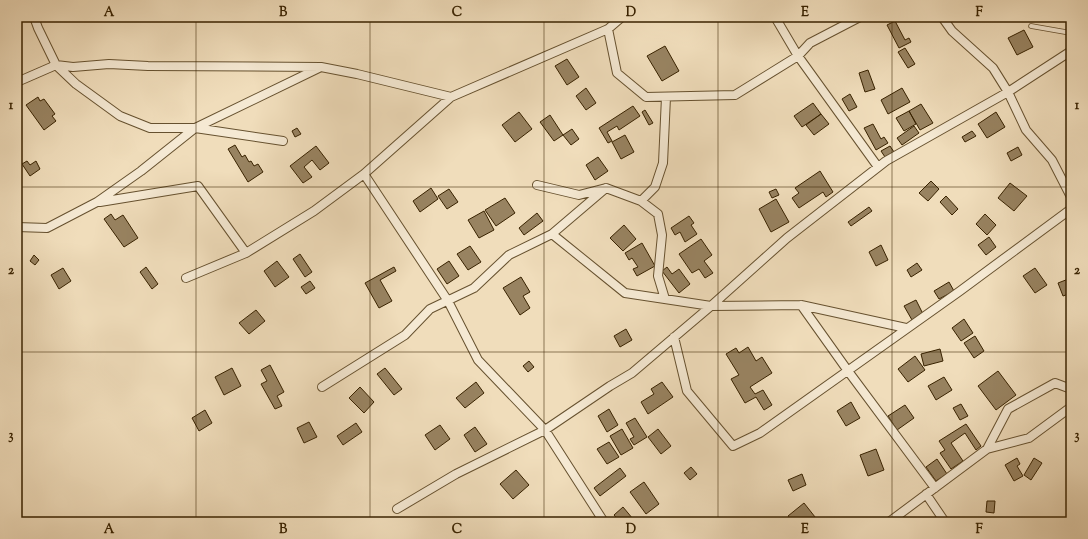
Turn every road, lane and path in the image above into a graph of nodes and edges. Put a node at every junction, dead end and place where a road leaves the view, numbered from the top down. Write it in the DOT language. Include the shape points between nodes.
graph roads {
  1 [pos="34,17"];
  2 [pos="622,17"];
  3 [pos="775,17"];
  4 [pos="860,17"];
  5 [pos="942,17"];
  6 [pos="1031,26"];
  7 [pos="608,29"];
  8 [pos="1071,33"];
  9 [pos="1071,51"];
  10 [pos="798,56"];
  11 [pos="56,64"];
  12 [pos="321,67"];
  13 [pos="17,82"];
  14 [pos="1008,92"];
  15 [pos="451,97"];
  16 [pos="666,97"];
  17 [pos="195,128"];
  18 [pos="283,141"];
  19 [pos="878,167"];
  20 [pos="364,174"];
  21 [pos="537,185"];
  22 [pos="606,188"];
  23 [pos="1071,197"];
  24 [pos="641,201"];
  25 [pos="97,202"];
  26 [pos="1071,208"];
  27 [pos="17,227"];
  28 [pos="552,234"];
  29 [pos="246,253"];
  30 [pos="186,278"];
  31 [pos="665,299"];
  32 [pos="448,301"];
  33 [pos="801,305"];
  34 [pos="711,306"];
  35 [pos="906,328"];
  36 [pos="674,337"];
  37 [pos="848,371"];
  38 [pos="322,387"];
  39 [pos="1071,389"];
  40 [pos="1070,411"];
  41 [pos="545,430"];
  42 [pos="987,449"];
  43 [pos="935,488"];
  44 [pos="926,494"];
  45 [pos="397,509"];
  46 [pos="604,522"];
  47 [pos="889,522"];
  48 [pos="945,522"];
  1 -- 11 [label="street"];
  2 -- 7 [label="street"];
  3 -- 10 [label="street"];
  4 -- 10 [label="street" via="810,43"];
  5 -- 14 [label="street" via="952,31 993,68"];
  6 -- 8 [label="lane"];
  7 -- 15 [label="street"];
  7 -- 16 [label="street" via="617,72 646,98"];
  9 -- 14 [label="street"];
  10 -- 16 [label="street" via="735,95"];
  10 -- 19 [label="street"];
  11 -- 12 [label="street" via="73,67 109,64"];
  11 -- 13 [label="street"];
  11 -- 17 [label="street" via="76,84 120,116 150,128"];
  12 -- 15 [label="street"];
  12 -- 17 [label="street"];
  14 -- 19 [label="street"];
  14 -- 23 [label="street" via="1026,130 1052,160"];
  15 -- 20 [label="street"];
  16 -- 24 [label="street" via="663,162 655,187"];
  17 -- 18 [label="street"];
  17 -- 25 [label="street"];
  19 -- 34 [label="street" via="787,238"];
  20 -- 29 [label="street" via="314,211"];
  20 -- 32 [label="street"];
  21 -- 22 [label="street" via="579,195"];
  22 -- 24 [label="street"];
  22 -- 28 [label="street"];
  24 -- 31 [label="street" via="658,214 662,235 658,276"];
  25 -- 27 [label="street" via="47,228"];
  25 -- 29 [label="street" via="198,186"];
  26 -- 35 [label="street"];
  28 -- 31 [label="street" via="625,294"];
  28 -- 32 [label="street" via="509,255 474,288"];
  29 -- 30 [label="street"];
  31 -- 34 [label="street"];
  32 -- 38 [label="street" via="430,309 405,335"];
  32 -- 41 [label="street" via="478,360"];
  33 -- 34 [label="street"];
  33 -- 35 [label="street"];
  33 -- 37 [label="street"];
  34 -- 36 [label="street"];
  35 -- 37 [label="street"];
  36 -- 37 [label="street" via="687,391 733,446 760,433"];
  36 -- 41 [label="street" via="632,373"];
  37 -- 43 [label="street"];
  39 -- 42 [label="street" via="1054,382 1008,409"];
  40 -- 42 [label="street" via="1029,438"];
  41 -- 45 [label="street" via="456,474"];
  41 -- 46 [label="street"];
  42 -- 43 [label="street"];
  43 -- 44 [label="street"];
  44 -- 47 [label="street"];
  44 -- 48 [label="street"];
}
